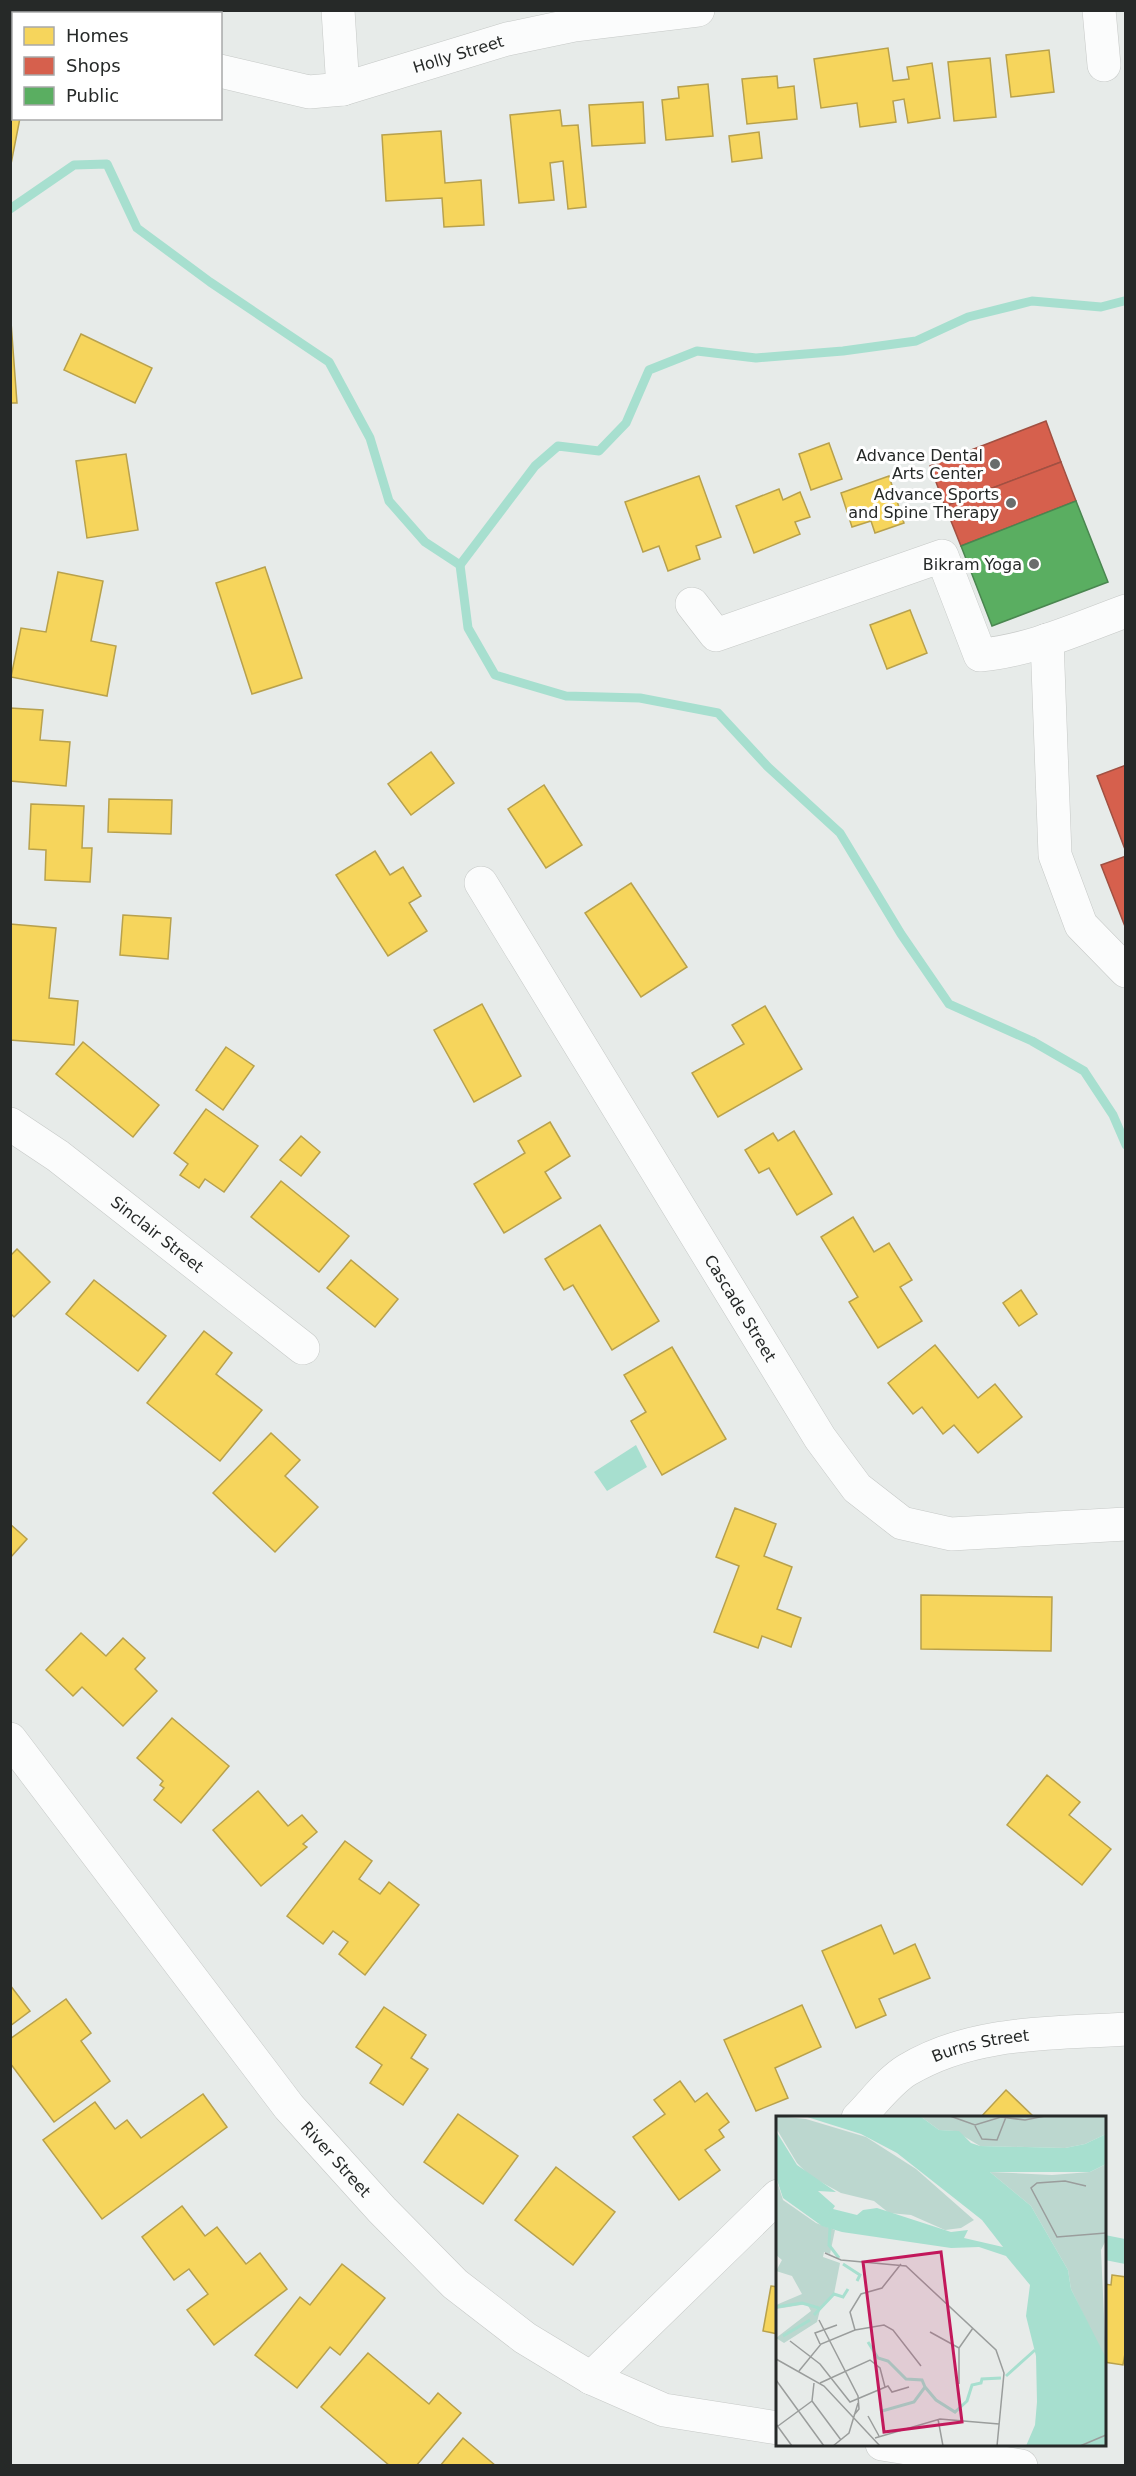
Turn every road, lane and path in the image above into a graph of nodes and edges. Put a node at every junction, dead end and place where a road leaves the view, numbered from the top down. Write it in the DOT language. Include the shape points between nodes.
graph roads {
  1 [pos="338,10"];
  2 [pos="698,10"];
  3 [pos="1099,10"];
  4 [pos="1104,65"];
  5 [pos="222,72"];
  6 [pos="343,89"];
  7 [pos="692,604"];
  8 [pos="1125,611"];
  9 [pos="1047,640"];
  10 [pos="482,883"];
  11 [pos="1125,971"];
  12 [pos="10,1124"];
  13 [pos="303,1348"];
  14 [pos="1125,1524"];
  15 [pos="10,1739"];
  16 [pos="1125,2029"];
  17 [pos="860,2116"];
  18 [pos="776,2197"];
  19 [pos="591,2378"];
  20 [pos="776,2428"];
  21 [pos="889,2446"];
  22 [pos="1021,2466"];
  1 -- 6 [label="street"];
  2 -- 6 [label="street, Holly Street" via="574,25 507,39"];
  3 -- 4 [label="street"];
  5 -- 6 [label="street, Holly Street" via="309,92"];
  7 -- 9 [label="street" via="716,635 942,556 980,655"];
  8 -- 9 [label="street"];
  9 -- 11 [label="street" via="1055,855 1081,925"];
  10 -- 14 [label="street, Cascade Street" via="820,1438 857,1488 902,1523 951,1534"];
  12 -- 13 [label="street, Sinclair Street" via="58,1156"];
  15 -- 19 [label="street, River Street" via="289,2107 374,2202 455,2284 525,2338"];
  16 -- 17 [label="street, Burns Street" via="1002,2036 954,2046 905,2071"];
  18 -- 19 [label="street"];
  19 -- 20 [label="street, River Street" via="664,2410"];
  21 -- 22 [label="street"];
}
